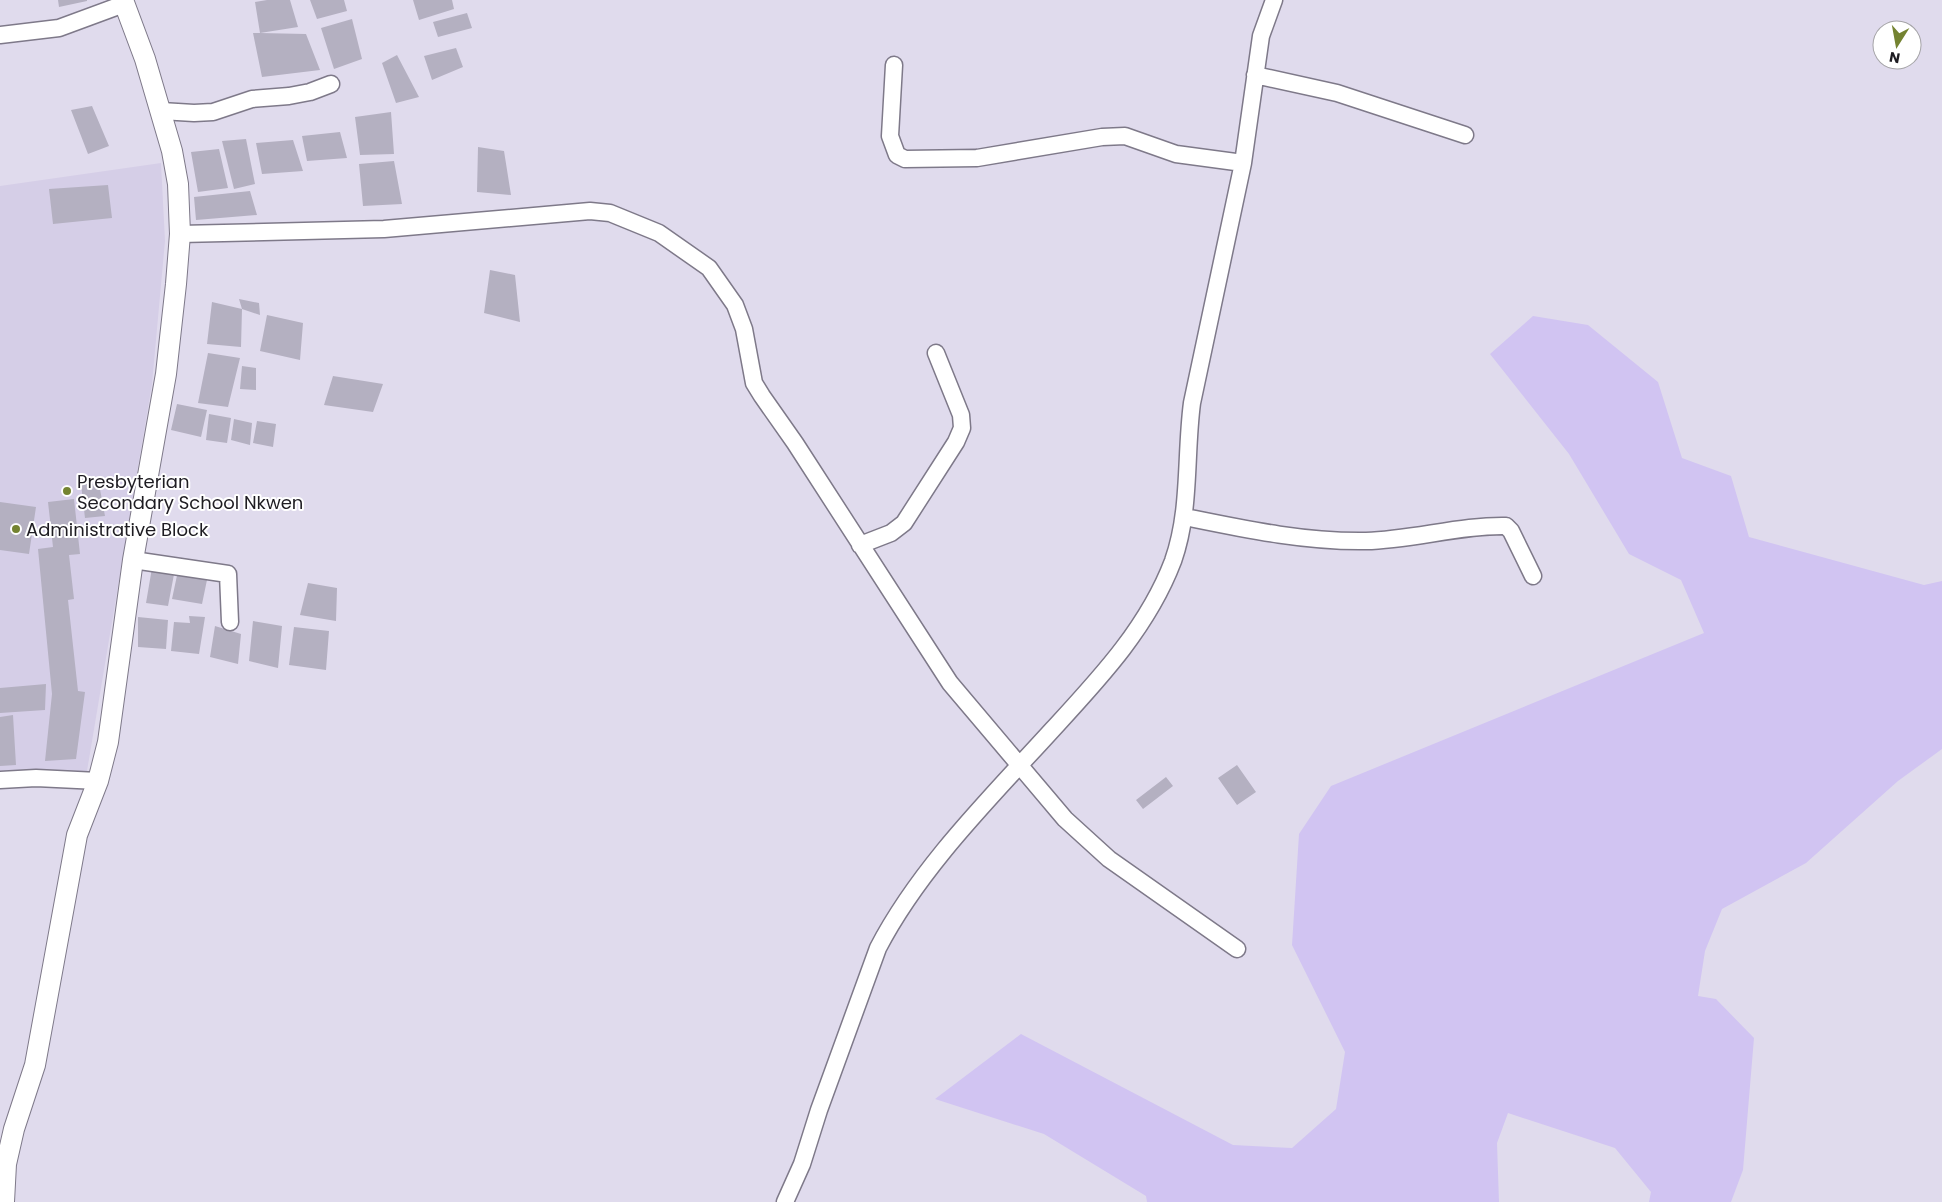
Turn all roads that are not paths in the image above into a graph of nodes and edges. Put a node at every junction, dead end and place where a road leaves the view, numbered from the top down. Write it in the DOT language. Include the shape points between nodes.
graph roads {
  1 [pos="1274,0"];
  2 [pos="124,2"];
  3 [pos="0,35"];
  4 [pos="894,65"];
  5 [pos="1255,75"];
  6 [pos="331,84"];
  7 [pos="161,111"];
  8 [pos="1465,135"];
  9 [pos="1243,163"];
  10 [pos="180,234"];
  11 [pos="936,353"];
  12 [pos="1184,517"];
  13 [pos="860,545"];
  14 [pos="133,560"];
  15 [pos="1533,576"];
  16 [pos="230,622"];
  17 [pos="1019,766"];
  18 [pos="0,780"];
  19 [pos="98,781"];
  20 [pos="1237,949"];
  21 [pos="4,1202"];
  22 [pos="785,1202"];
  1 -- 5 [label="street" via="1261,36"];
  2 -- 3 [label="street" via="58,28"];
  2 -- 7 [label="street" via="146,59"];
  4 -- 9 [label="street" via="890,136 897,156 906,159 977,158 1125,136 1176,154"];
  5 -- 8 [label="street" via="1337,93"];
  5 -- 9 [label="street"];
  6 -- 7 [label="street" via="289,96 252,99 213,112"];
  7 -- 10 [label="street" via="178,184"];
  9 -- 12 [label="street" via="1192,403"];
  10 -- 13 [label="street" via="384,229 590,211 610,213 659,234 709,268 724,287 744,329 754,383"];
  10 -- 14 [label="street" via="166,374"];
  11 -- 13 [label="street" via="962,415 962,428 904,523 891,533"];
  12 -- 15 [label="street" via="1260,532 1333,541 1368,541 1506,526"];
  12 -- 17 [label="street" via="1173,560 1155,600 1132,638 1097,682"];
  13 -- 17 [label="street" via="950,683"];
  14 -- 16 [label="street" via="228,574"];
  14 -- 19 [label="street" via="108,742"];
  17 -- 20 [label="street" via="1065,819 1109,859"];
  17 -- 22 [label="street" via="947,848 885,933 818,1110 802,1164"];
  18 -- 19 [label="street"];
  19 -- 21 [label="street" via="77,835 35,1065 8,1155"];
}
